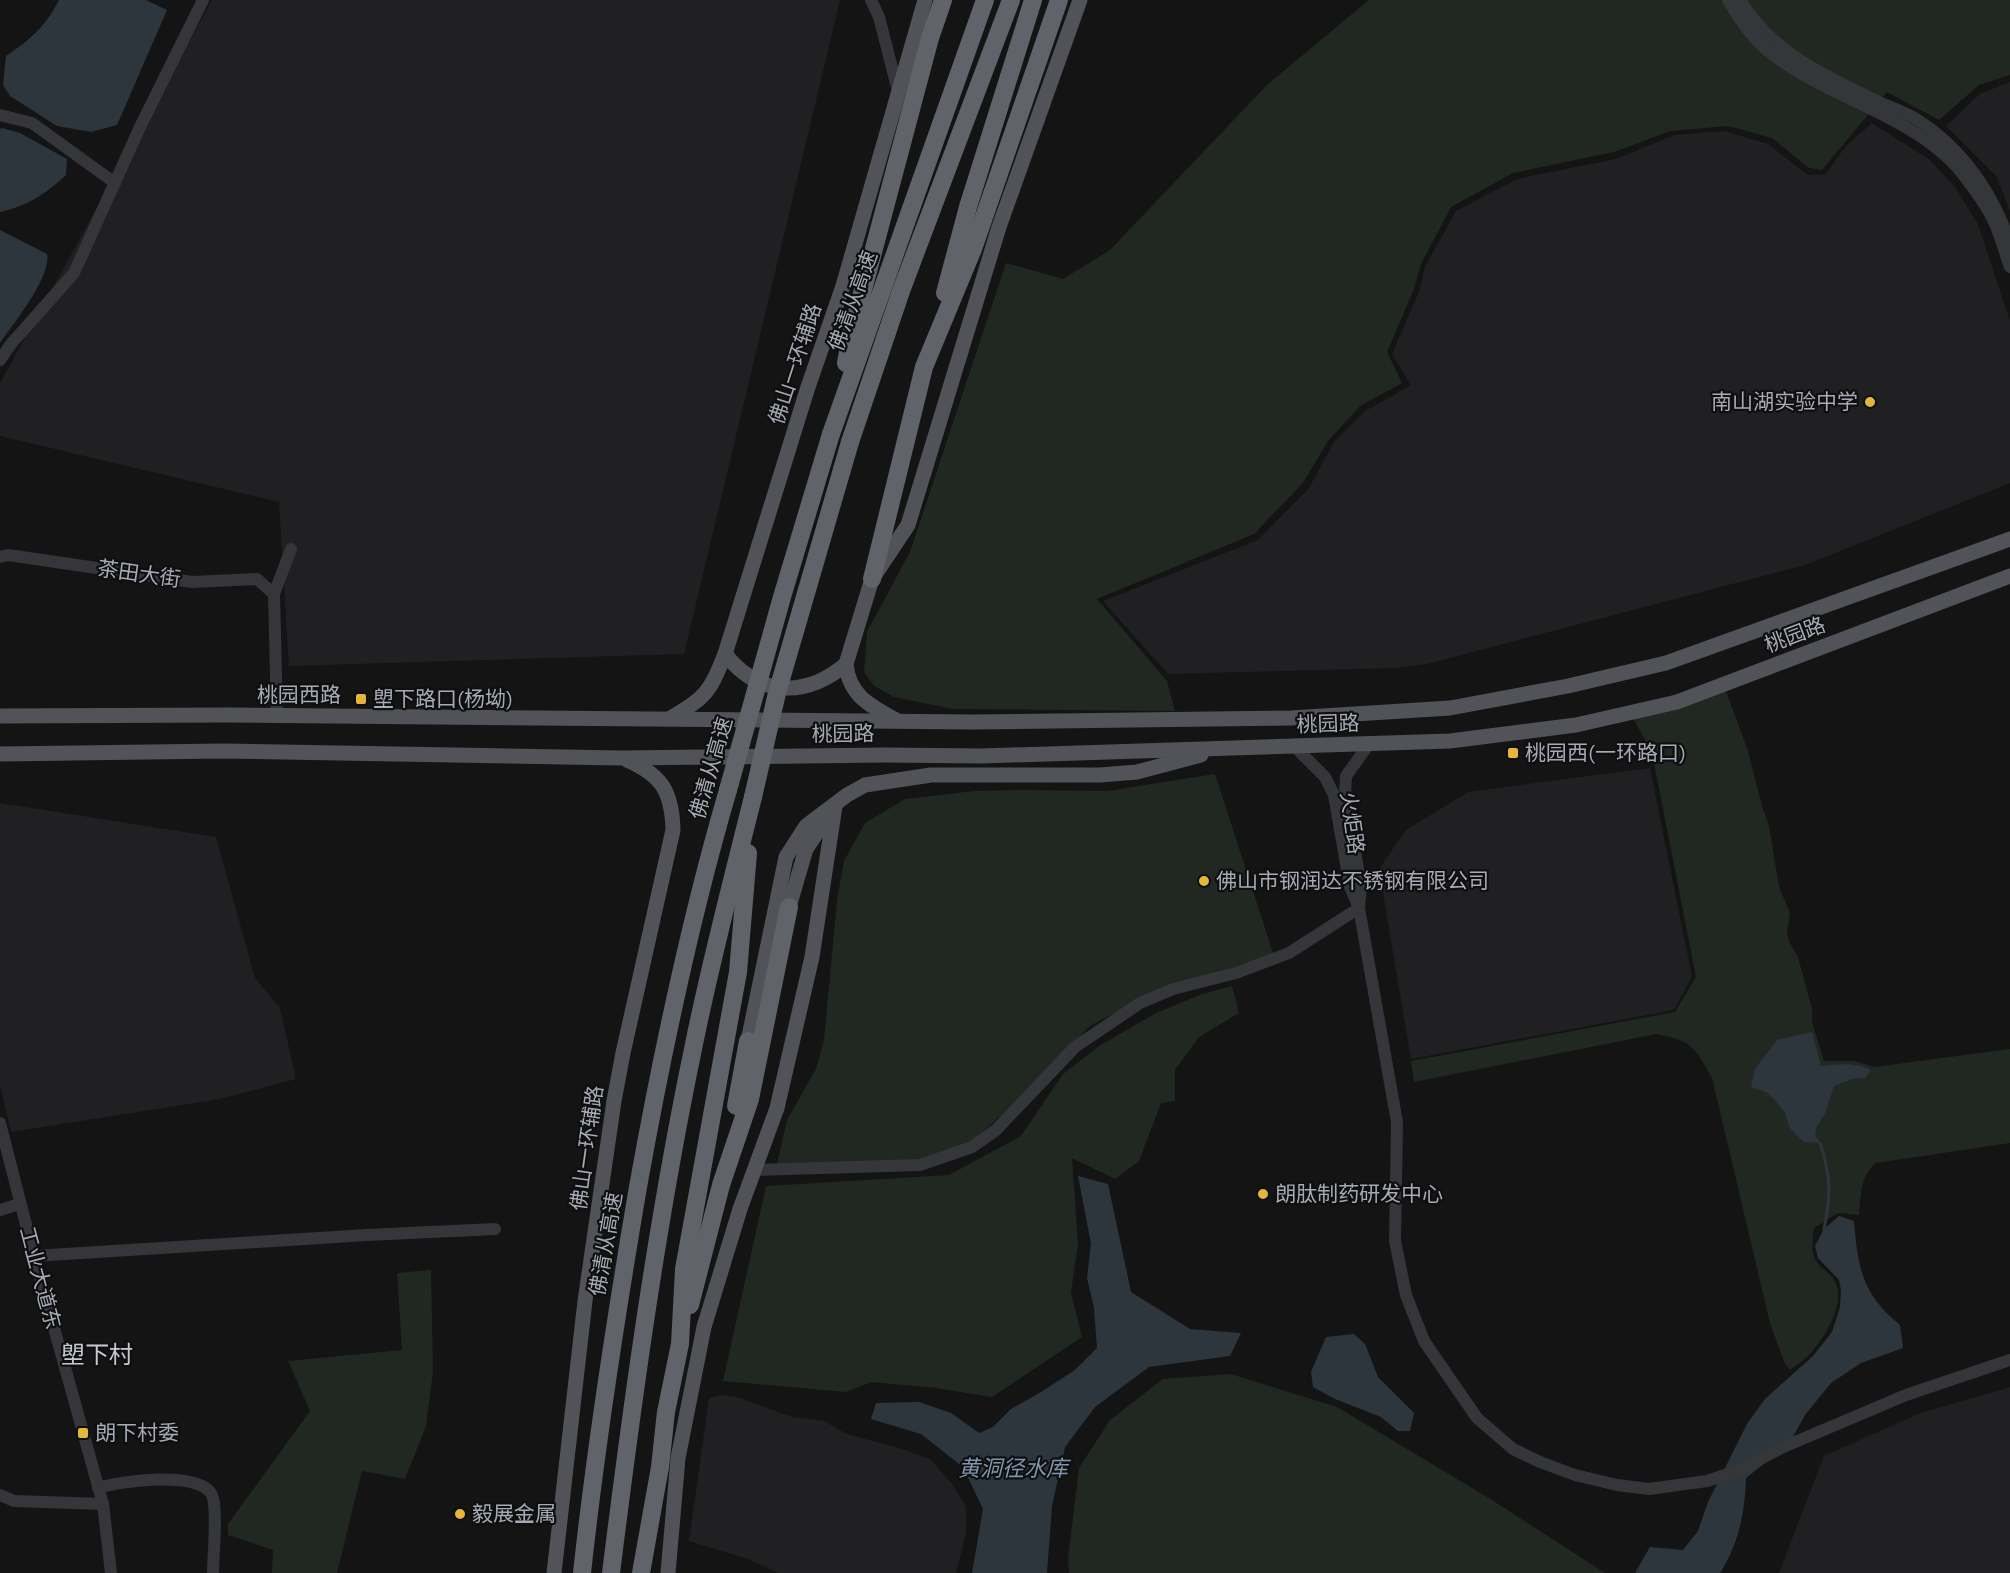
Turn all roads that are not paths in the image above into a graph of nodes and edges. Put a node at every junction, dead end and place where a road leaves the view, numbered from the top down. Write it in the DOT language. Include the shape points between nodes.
graph roads {
  1 [pos="202,0"];
  2 [pos="871,0"];
  3 [pos="925,0"];
  4 [pos="943,0"];
  5 [pos="986,0"];
  6 [pos="1011,0"];
  7 [pos="1033,0"];
  8 [pos="1059,0"];
  9 [pos="1080,0"];
  10 [pos="1728,0"];
  11 [pos="1740,0"];
  12 [pos="898,91"];
  13 [pos="0,115"];
  14 [pos="115,183"];
  15 [pos="2010,242"];
  16 [pos="2010,267"];
  17 [pos="0,360"];
  18 [pos="924,367"];
  19 [pos="837,413"];
  20 [pos="2010,539"];
  21 [pos="291,549"];
  22 [pos="0,557"];
  23 [pos="2010,576"];
  24 [pos="872,579"];
  25 [pos="274,594"];
  26 [pos="725,654"];
  27 [pos="846,664"];
  28 [pos="0,716"];
  29 [pos="277,716"];
  30 [pos="669,719"];
  31 [pos="899,721"];
  32 [pos="1369,744"];
  33 [pos="1294,746"];
  34 [pos="1227,748"];
  35 [pos="0,754"];
  36 [pos="621,758"];
  37 [pos="753,797"];
  38 [pos="835,806"];
  39 [pos="789,907"];
  40 [pos="1359,908"];
  41 [pos="748,1041"];
  42 [pos="0,1123"];
  43 [pos="754,1170"];
  44 [pos="721,1185"];
  45 [pos="20,1204"];
  46 [pos="0,1210"];
  47 [pos="495,1229"];
  48 [pos="33,1256"];
  49 [pos="680,1344"];
  50 [pos="2010,1360"];
  51 [pos="98,1488"];
  52 [pos="0,1495"];
  53 [pos="103,1504"];
  54 [pos="649,1528"];
  55 [pos="111,1573"];
  56 [pos="213,1573"];
  57 [pos="554,1573"];
  58 [pos="582,1573"];
  59 [pos="611,1573"];
  60 [pos="640,1573"];
  61 [pos="646,1573"];
  62 [pos="668,1573"];
  1 -- 14 [label="street"];
  2 -- 12 [label="street"];
  3 -- 12 [label="main road, 佛山一环辅路"];
  4 -- 19 [label="highway" via="851,335"];
  5 -- 19 [label="highway, 佛清从高速"];
  6 -- 37 [label="highway, 佛清从高速, bridge" via="901,291 850,442 777,693"];
  7 -- 18 [label="highway" via="968,207"];
  8 -- 18 [label="highway" via="973,249"];
  9 -- 24 [label="main road" via="999,227 908,525"];
  10 -- 16 [label="street" via="1742,24 1767,50 1798,72 1911,131 1957,168 1994,222"];
  11 -- 15 [label="street" via="1751,19 1800,61 1918,120 1958,152 1984,187"];
  12 -- 26 [label="main road, 佛山一环辅路" via="843,286"];
  13 -- 14 [label="street" via="32,123"];
  14 -- 17 [label="street" via="74,273"];
  18 -- 24 [label="highway"];
  19 -- 58 [label="highway, 佛清从高速, bridge" via="707,862 659,1072 613,1330"];
  20 -- 31 [label="main road, 桃园路" via="1666,663 1450,708 1291,718"];
  21 -- 25 [label="street"];
  22 -- 25 [label="street, 茶田大街" via="8,555 192,582 257,579"];
  23 -- 32 [label="main road, 桃园路" via="1677,702 1576,725 1450,741"];
  24 -- 27 [label="main road"];
  25 -- 29 [label="street"];
  26 -- 27 [label="main road" via="745,675 787,689 831,678"];
  26 -- 30 [label="main road, 佛山一环辅路" via="711,688 698,702"];
  27 -- 31 [label="main road" via="856,692"];
  28 -- 29 [label="main road, 桃园西路"];
  29 -- 30 [label="main road, 桃园西路"];
  30 -- 31 [label="main road, 桃园路"];
  32 -- 33 [label="main road, 桃园路"];
  32 -- 40 [label="street, 火炬路" via="1346,776 1345,794 1361,886"];
  33 -- 34 [label="main road, 桃园路"];
  33 -- 40 [label="street, 火炬路" via="1325,777 1334,795 1350,887"];
  34 -- 36 [label="main road, 桃园路" via="982,756"];
  34 -- 38 [label="main road" via="1137,772 931,776 889,781 865,785"];
  35 -- 36 [label="main road" via="222,751"];
  36 -- 57 [label="main road, 佛山一环辅路" via="645,768 668,793 672,830 614,1101 582,1323"];
  37 -- 49 [label="highway" via="738,972 684,1269"];
  37 -- 59 [label="highway, 佛清从高速" via="682,1104 640,1346"];
  38 -- 39 [label="main road" via="806,849"];
  38 -- 41 [label="main road" via="806,826 786,857"];
  38 -- 43 [label="main road" via="812,957 777,1108"];
  39 -- 44 [label="highway" via="750,1099"];
  40 -- 43 [label="street" via="1289,953 1140,1003 1075,1047 996,1130 972,1147 920,1165"];
  40 -- 50 [label="street" via="1397,1122 1395,1241 1406,1295 1424,1341 1477,1418 1513,1449 1575,1475 1617,1485 1648,1489 1707,1480 1740,1470 1781,1448 1906,1395"];
  41 -- 44 [label="highway"];
  42 -- 45 [label="street, 工业大道东"];
  43 -- 62 [label="main road" via="704,1327 678,1458"];
  44 -- 49 [label="highway"];
  45 -- 46 [label="street"];
  45 -- 48 [label="street, 工业大道东"];
  47 -- 48 [label="street"];
  48 -- 51 [label="street, 工业大道东"];
  49 -- 54 [label="highway"];
  51 -- 53 [label="street, 工业大道东"];
  51 -- 56 [label="street" via="165,1479 199,1484 212,1494 216,1510"];
  52 -- 53 [label="street" via="14,1501"];
  53 -- 55 [label="street, 工业大道东"];
  54 -- 60 [label="highway"];
  54 -- 61 [label="highway"];
}
